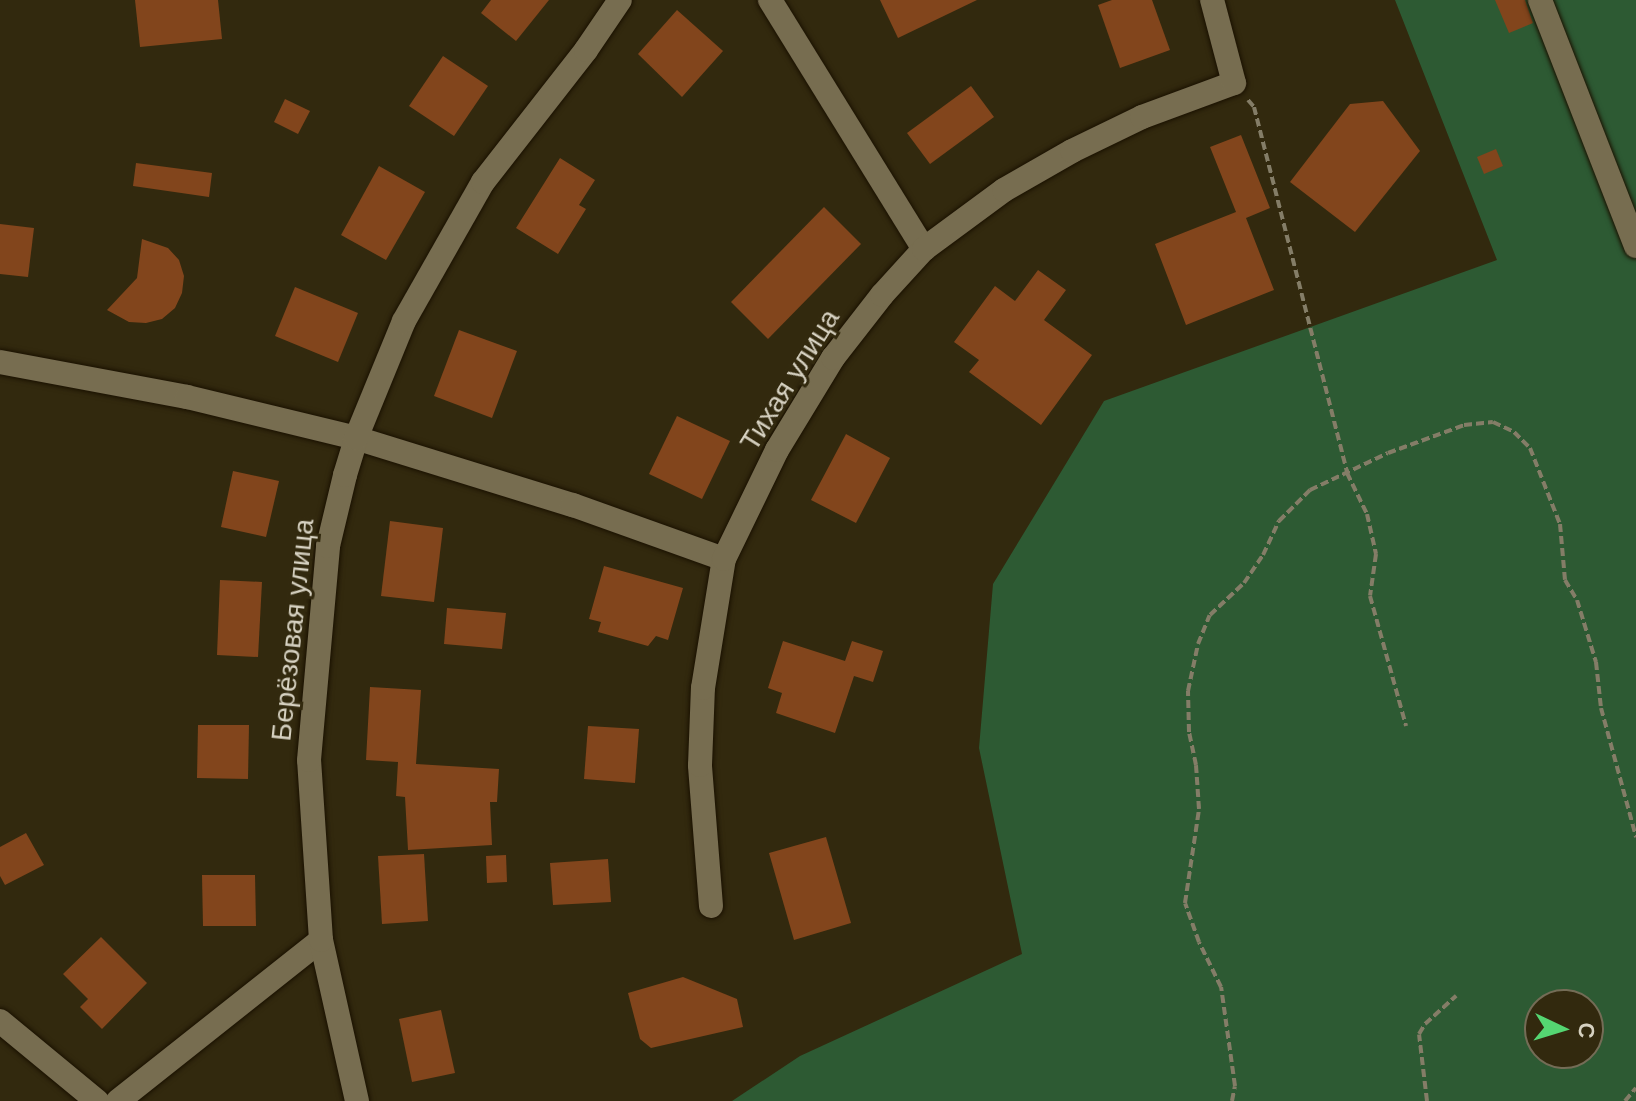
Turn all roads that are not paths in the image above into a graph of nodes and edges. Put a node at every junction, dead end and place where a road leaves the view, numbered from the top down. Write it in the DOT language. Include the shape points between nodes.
graph roads {
  1 [pos="620,0"];
  2 [pos="770,0"];
  3 [pos="1212,0"];
  4 [pos="1540,0"];
  5 [pos="1636,246"];
  6 [pos="924,249"];
  7 [pos="0,362"];
  8 [pos="356,438"];
  9 [pos="724,559"];
  10 [pos="711,906"];
  11 [pos="321,940"];
  12 [pos="0,1021"];
  13 [pos="97,1101"];
  14 [pos="118,1101"];
  15 [pos="357,1101"];
  1 -- 8 [label="street, Берёзовая улица" via="483,182 404,321"];
  2 -- 6 [label="street"];
  3 -- 6 [label="street, Тихая улица" via="1234,83 1142,117 1072,151 1004,190"];
  4 -- 5 [label="street"];
  6 -- 9 [label="street, Тихая улица" via="833,358 777,450"];
  7 -- 8 [label="street" via="187,397"];
  8 -- 9 [label="street" via="573,505"];
  8 -- 11 [label="street, Берёзовая улица" via="328,546 309,760"];
  9 -- 10 [label="street, Тихая улица" via="703,688 701,735"];
  11 -- 14 [label="street"];
  11 -- 15 [label="street, Берёзовая улица"];
  12 -- 13 [label="street"];
}
